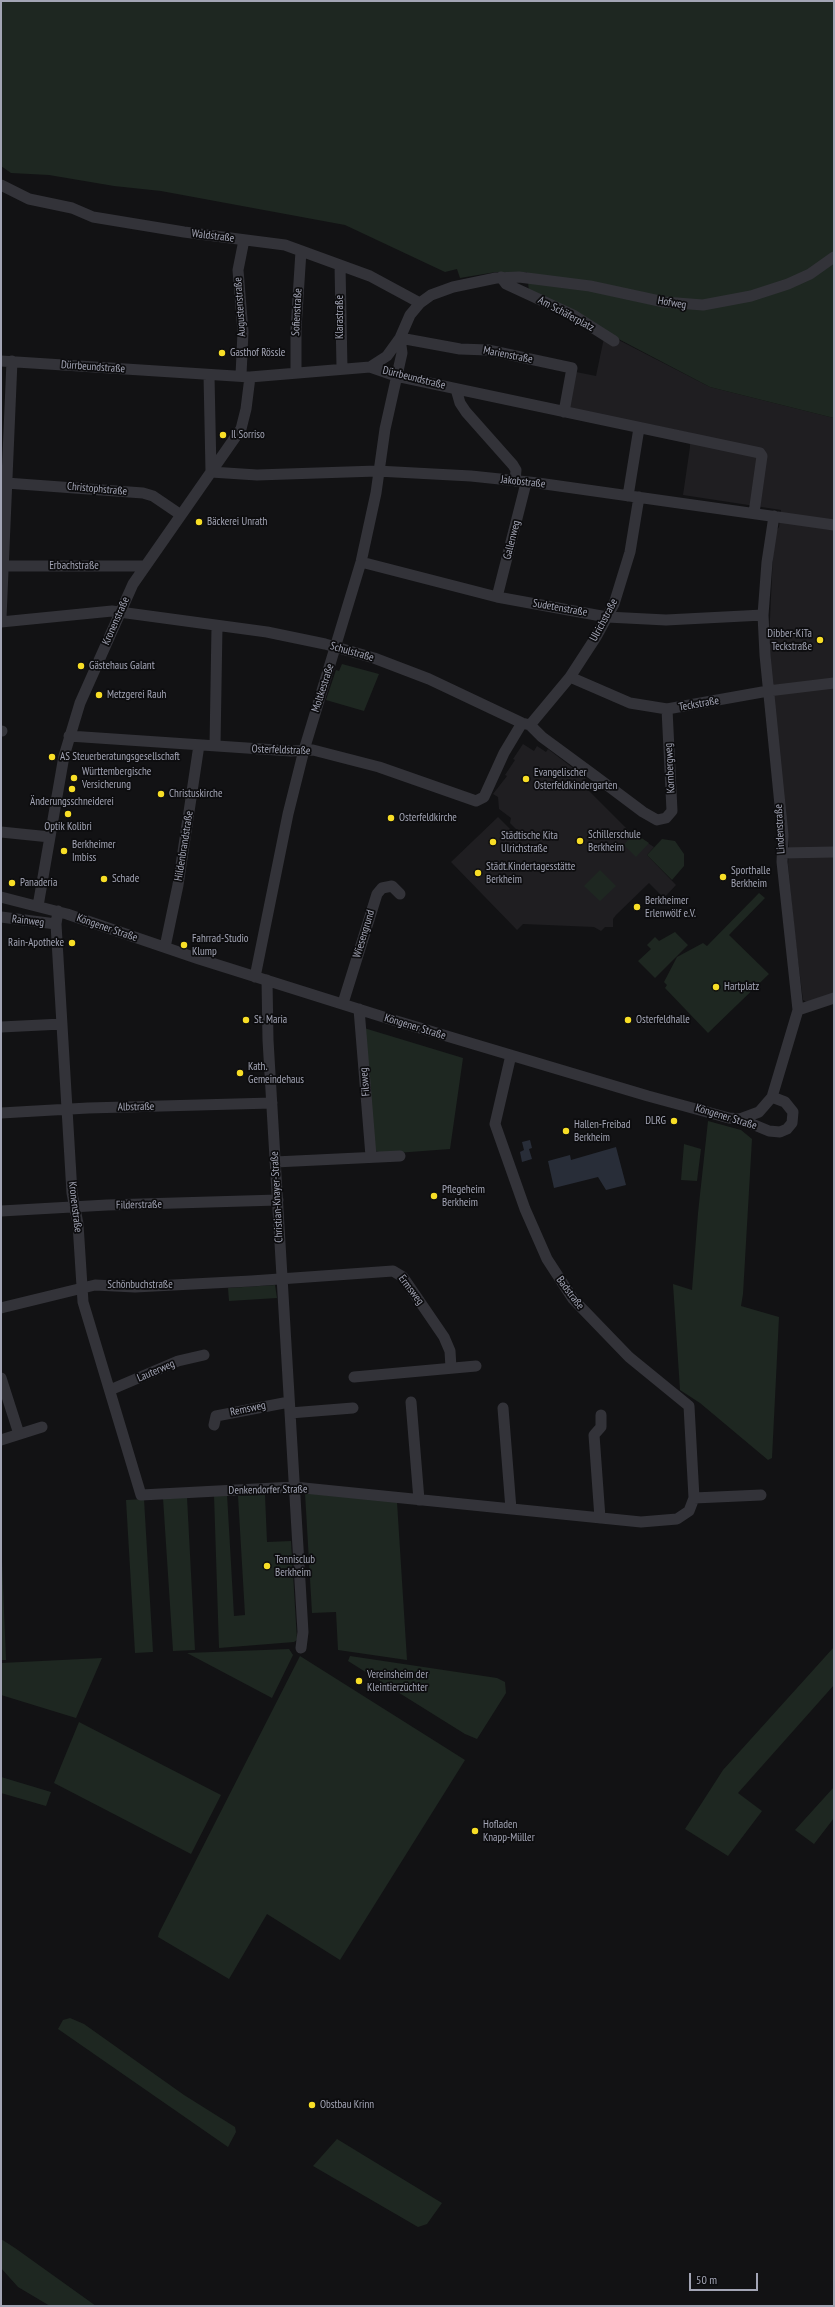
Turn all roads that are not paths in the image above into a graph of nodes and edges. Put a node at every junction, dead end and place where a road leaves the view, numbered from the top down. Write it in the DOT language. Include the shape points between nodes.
graph roads {
  1 [pos="1,185"];
  2 [pos="244,240"];
  3 [pos="301,251"];
  4 [pos="834,257"];
  5 [pos="340,265"];
  6 [pos="501,277"];
  7 [pos="420,303"];
  8 [pos="400,338"];
  9 [pos="614,341"];
  10 [pos="7,361"];
  11 [pos="370,367"];
  12 [pos="342,368"];
  13 [pos="296,372"];
  14 [pos="209,375"];
  15 [pos="245,376"];
  16 [pos="396,376"];
  17 [pos="456,389"];
  18 [pos="564,412"];
  19 [pos="639,428"];
  20 [pos="378,471"];
  21 [pos="211,472"];
  22 [pos="5,480"];
  23 [pos="520,482"];
  24 [pos="634,496"];
  25 [pos="754,513"];
  26 [pos="181,515"];
  27 [pos="774,516"];
  28 [pos="834,525"];
  29 [pos="360,562"];
  30 [pos="4,566"];
  31 [pos="143,566"];
  32 [pos="497,597"];
  33 [pos="119,613"];
  34 [pos="763,615"];
  35 [pos="607,616"];
  36 [pos="1,618"];
  37 [pos="1,622"];
  38 [pos="217,626"];
  39 [pos="336,647"];
  40 [pos="570,677"];
  41 [pos="834,683"];
  42 [pos="768,691"];
  43 [pos="667,710"];
  44 [pos="526,724"];
  45 [pos="69,736"];
  46 [pos="199,745"];
  47 [pos="215,746"];
  48 [pos="304,750"];
  49 [pos="484,797"];
  50 [pos="661,820"];
  51 [pos="1,832"];
  52 [pos="50,837"];
  53 [pos="834,852"];
  54 [pos="782,853"];
  55 [pos="400,894"];
  56 [pos="1,897"];
  57 [pos="38,906"];
  58 [pos="58,911"];
  59 [pos="1,917"];
  60 [pos="56,924"];
  61 [pos="165,947"];
  62 [pos="255,977"];
  63 [pos="267,980"];
  64 [pos="834,998"];
  65 [pos="343,1003"];
  66 [pos="359,1009"];
  67 [pos="798,1010"];
  68 [pos="62,1024"];
  69 [pos="1,1027"];
  70 [pos="511,1055"];
  71 [pos="772,1097"];
  72 [pos="272,1103"];
  73 [pos="68,1110"];
  74 [pos="1,1113"];
  75 [pos="740,1119"];
  76 [pos="371,1156"];
  77 [pos="400,1156"];
  78 [pos="275,1162"];
  79 [pos="278,1200"];
  80 [pos="75,1207"];
  81 [pos="1,1211"];
  82 [pos="282,1280"];
  83 [pos="82,1287"];
  84 [pos="1,1308"];
  85 [pos="204,1356"];
  86 [pos="476,1366"];
  87 [pos="451,1368"];
  88 [pos="354,1377"];
  89 [pos="1,1378"];
  90 [pos="110,1390"];
  91 [pos="411,1402"];
  92 [pos="290,1407"];
  93 [pos="353,1408"];
  94 [pos="503,1408"];
  95 [pos="601,1415"];
  96 [pos="214,1425"];
  97 [pos="42,1427"];
  98 [pos="19,1434"];
  99 [pos="1,1440"];
  100 [pos="294,1487"];
  101 [pos="141,1495"];
  102 [pos="761,1495"];
  103 [pos="694,1498"];
  104 [pos="419,1500"];
  105 [pos="511,1509"];
  106 [pos="600,1518"];
  107 [pos="301,1648"];
  1 -- 2 [label="street, Waldstraße" via="29,199 72,208 93,217"];
  2 -- 3 [label="street, Waldstraße" via="280,244"];
  2 -- 15 [label="street, Augustenstraße" via="238,270"];
  3 -- 5 [label="street, Waldstraße"];
  3 -- 13 [label="street, Sofienstraße"];
  4 -- 6 [label="street, Hofweg" via="810,274 788,284 751,296 699,306 664,302 571,283"];
  5 -- 7 [label="street, Waldstraße" via="370,276"];
  5 -- 12 [label="street, Klarastraße"];
  6 -- 7 [label="street" via="444,290"];
  6 -- 9 [label="street, Am Schäferplatz" via="505,283 573,315"];
  7 -- 8 [label="street" via="410,315"];
  8 -- 11 [label="street" via="387,356"];
  8 -- 16 [label="street" via="402,354"];
  8 -- 18 [label="street, Marienstraße" via="460,349 488,350 572,368"];
  10 -- 14 [label="street, Dürrbeundstraße"];
  10 -- 22 [label="street"];
  11 -- 12 [label="street, Dürrbeundstraße"];
  11 -- 16 [label="street, Dürrbeundstraße"];
  12 -- 13 [label="street, Dürrbeundstraße"];
  13 -- 15 [label="street, Dürrbeundstraße"];
  14 -- 15 [label="street, Dürrbeundstraße"];
  14 -- 21 [label="street"];
  15 -- 21 [label="street, Augustenstraße" via="246,409 241,429"];
  16 -- 17 [label="street, Dürrbeundstraße"];
  16 -- 20 [label="street, Moltkestraße"];
  17 -- 18 [label="street, Dürrbeundstraße"];
  17 -- 23 [label="street, Gallenweg" via="466,412 513,465"];
  18 -- 19 [label="street, Dürrbeundstraße"];
  19 -- 24 [label="street, Ulrichstraße"];
  19 -- 25 [label="street, Dürrbeundstraße" via="761,454"];
  20 -- 21 [label="street, Jakobstraße" via="256,475"];
  20 -- 23 [label="street, Jakobstraße" via="471,476"];
  20 -- 29 [label="street, Moltkestraße" via="376,493"];
  21 -- 26 [label="street, Kronenstraße"];
  22 -- 26 [label="street, Christophstraße" via="148,494"];
  22 -- 30 [label="street"];
  23 -- 24 [label="street, Jakobstraße"];
  23 -- 32 [label="street, Gallenweg"];
  24 -- 25 [label="street, Jakobstraße"];
  24 -- 35 [label="street, Ulrichstraße" via="635,528 628,562 618,595"];
  25 -- 27 [label="street, Jakobstraße"];
  26 -- 31 [label="street, Kronenstraße"];
  27 -- 28 [label="street, Jakobstraße"];
  27 -- 34 [label="street, Lindenstraße"];
  29 -- 32 [label="street, Sudetenstraße"];
  29 -- 39 [label="street, Moltkestraße"];
  30 -- 31 [label="street, Erbachstraße"];
  30 -- 36 [label="street"];
  31 -- 33 [label="street, Kronenstraße"];
  32 -- 35 [label="street, Sudetenstraße"];
  33 -- 37 [label="street, Schulstraße" via="106,611"];
  33 -- 38 [label="street, Schulstraße"];
  33 -- 45 [label="street, Kronenstraße" via="80,703"];
  34 -- 35 [label="street, Sudetenstraße" via="666,620"];
  34 -- 42 [label="street, Lindenstraße"];
  35 -- 40 [label="street, Ulrichstraße"];
  38 -- 39 [label="street, Schulstraße" via="267,632"];
  38 -- 47 [label="street"];
  39 -- 44 [label="street, Schulstraße" via="386,662 429,679"];
  39 -- 48 [label="street, Moltkestraße"];
  40 -- 43 [label="street, Teckstraße" via="630,704"];
  40 -- 44 [label="street, Ulrichstraße"];
  41 -- 42 [label="street, Teckstraße"];
  42 -- 43 [label="street, Teckstraße"];
  42 -- 54 [label="street, Lindenstraße" via="783,835"];
  43 -- 50 [label="street, Kornbergweg" via="672,810"];
  44 -- 49 [label="street, Ulrichstraße" via="504,753"];
  44 -- 50 [label="street, Schulstraße" via="643,812"];
  45 -- 46 [label="street, Osterfeldstraße"];
  45 -- 52 [label="street, Kronenstraße"];
  46 -- 47 [label="street, Osterfeldstraße"];
  46 -- 61 [label="street, Hildenbrandstraße" via="178,885"];
  47 -- 48 [label="street, Osterfeldstraße" via="291,752"];
  48 -- 49 [label="street, Osterfeldstraße" via="379,767 474,801"];
  48 -- 62 [label="street, Moltkestraße" via="288,814"];
  51 -- 52 [label="street"];
  52 -- 57 [label="street, Kronenstraße"];
  53 -- 54 [label="street"];
  54 -- 67 [label="street, Lindenstraße"];
  55 -- 65 [label="street, Wiesengrund" via="390,886 379,891 375,898"];
  56 -- 57 [label="street, Köngener Straße"];
  57 -- 58 [label="street, Köngener Straße"];
  58 -- 60 [label="street, Kronenstraße"];
  58 -- 61 [label="street, Köngener Straße"];
  59 -- 60 [label="street, Rainweg"];
  60 -- 68 [label="street, Kronenstraße"];
  61 -- 62 [label="street, Köngener Straße"];
  62 -- 63 [label="street, Köngener Straße"];
  63 -- 65 [label="street, Köngener Straße"];
  63 -- 72 [label="street, Christian-Knayer-Straße"];
  64 -- 67 [label="street"];
  65 -- 66 [label="street, Köngener Straße"];
  66 -- 70 [label="street, Köngener Straße"];
  66 -- 76 [label="street, Filsweg"];
  67 -- 71 [label="street, Lindenstraße"];
  68 -- 69 [label="street"];
  68 -- 73 [label="street, Kronenstraße"];
  70 -- 75 [label="street, Köngener Straße" via="648,1096"];
  70 -- 103 [label="street, Badstraße" via="495,1124 533,1227 554,1272 581,1308 629,1357 689,1406"];
  71 -- 75 [label="street, Lindenstraße" via="759,1112"];
  71 -- 75 [label="street, Köngener Straße" via="786,1102 793,1112 793,1120 787,1129 773,1132"];
  72 -- 73 [label="street, Albstraße"];
  72 -- 78 [label="street, Christian-Knayer-Straße"];
  73 -- 74 [label="street, Albstraße"];
  73 -- 80 [label="street, Kronenstraße"];
  76 -- 77 [label="street"];
  76 -- 78 [label="street"];
  78 -- 79 [label="street, Christian-Knayer-Straße"];
  79 -- 80 [label="street, Filderstraße"];
  79 -- 82 [label="street, Christian-Knayer-Straße"];
  80 -- 81 [label="street, Filderstraße"];
  80 -- 83 [label="street, Kronenstraße"];
  82 -- 83 [label="street, Schönbuchstraße" via="135,1287 95,1284"];
  82 -- 87 [label="street, Ermsweg" via="397,1272 447,1342"];
  82 -- 92 [label="street, Christian-Knayer-Straße"];
  83 -- 84 [label="street, Schönbuchstraße"];
  83 -- 90 [label="street, Kronenstraße" via="85,1308"];
  85 -- 90 [label="street, Lauterweg" via="178,1361"];
  86 -- 87 [label="street"];
  87 -- 88 [label="street"];
  89 -- 98 [label="street"];
  90 -- 101 [label="street, Kronenstraße"];
  91 -- 104 [label="street"];
  92 -- 93 [label="street"];
  92 -- 96 [label="street, Remsweg" via="216,1416"];
  92 -- 100 [label="street, Christian-Knayer-Straße"];
  94 -- 105 [label="street"];
  95 -- 106 [label="street" via="601,1427 594,1435"];
  97 -- 98 [label="street"];
  98 -- 99 [label="street"];
  100 -- 101 [label="street, Denkendorfer Straße"];
  100 -- 104 [label="street, Denkendorfer Straße"];
  100 -- 107 [label="street, Christian-Knayer-Straße" via="303,1632"];
  102 -- 103 [label="street"];
  103 -- 106 [label="street, Denkendorfer Straße" via="691,1508 683,1516 673,1520 648,1522"];
  104 -- 105 [label="street, Denkendorfer Straße"];
  105 -- 106 [label="street, Denkendorfer Straße"];
}
